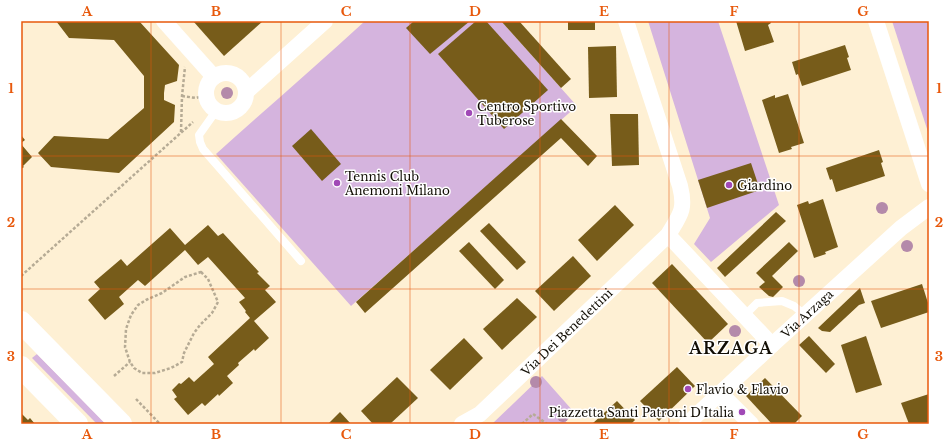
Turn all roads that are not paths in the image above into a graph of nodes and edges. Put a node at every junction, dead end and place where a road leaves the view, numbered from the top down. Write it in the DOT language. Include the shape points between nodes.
graph roads {
  1 [pos="164,21"];
  2 [pos="325,21"];
  3 [pos="626,21"];
  4 [pos="876,21"];
  5 [pos="214,78"];
  6 [pos="246,92"];
  7 [pos="211,104"];
  8 [pos="929,184"];
  9 [pos="929,206"];
  10 [pos="668,235"];
  11 [pos="301,261"];
  12 [pos="744,316"];
  13 [pos="805,316"];
  14 [pos="26,331"];
  15 [pos="772,345"];
  16 [pos="21,367"];
  17 [pos="721,394"];
  18 [pos="77,424"];
  19 [pos="121,424"];
  20 [pos="462,424"];
  21 [pos="688,424"];
  22 [pos="752,424"];
  1 -- 5 [label="street"];
  2 -- 6 [label="street"];
  3 -- 10 [label="street, Via Dei Benedettini" via="682,196 680,216"];
  4 -- 8 [label="street"];
  5 -- 6 [label="street" via="223,74 235,75 244,84"];
  5 -- 7 [label="street" via="208,85"];
  6 -- 7 [label="street" via="243,104 236,111 226,113"];
  7 -- 11 [label="lane" via="200,135 203,149"];
  9 -- 13 [label="street, Via Arzaga" via="901,228"];
  10 -- 12 [label="street"];
  10 -- 20 [label="street, Via Dei Benedettini" via="480,414"];
  12 -- 13 [label="lane" via="757,303 782,302 794,306"];
  12 -- 15 [label="street"];
  13 -- 15 [label="street, Via Arzaga"];
  14 -- 19 [label="street"];
  15 -- 17 [label="street, Via Arzaga"];
  16 -- 18 [label="street"];
  17 -- 21 [label="street, Via Arzaga"];
  17 -- 22 [label="street"];
}
